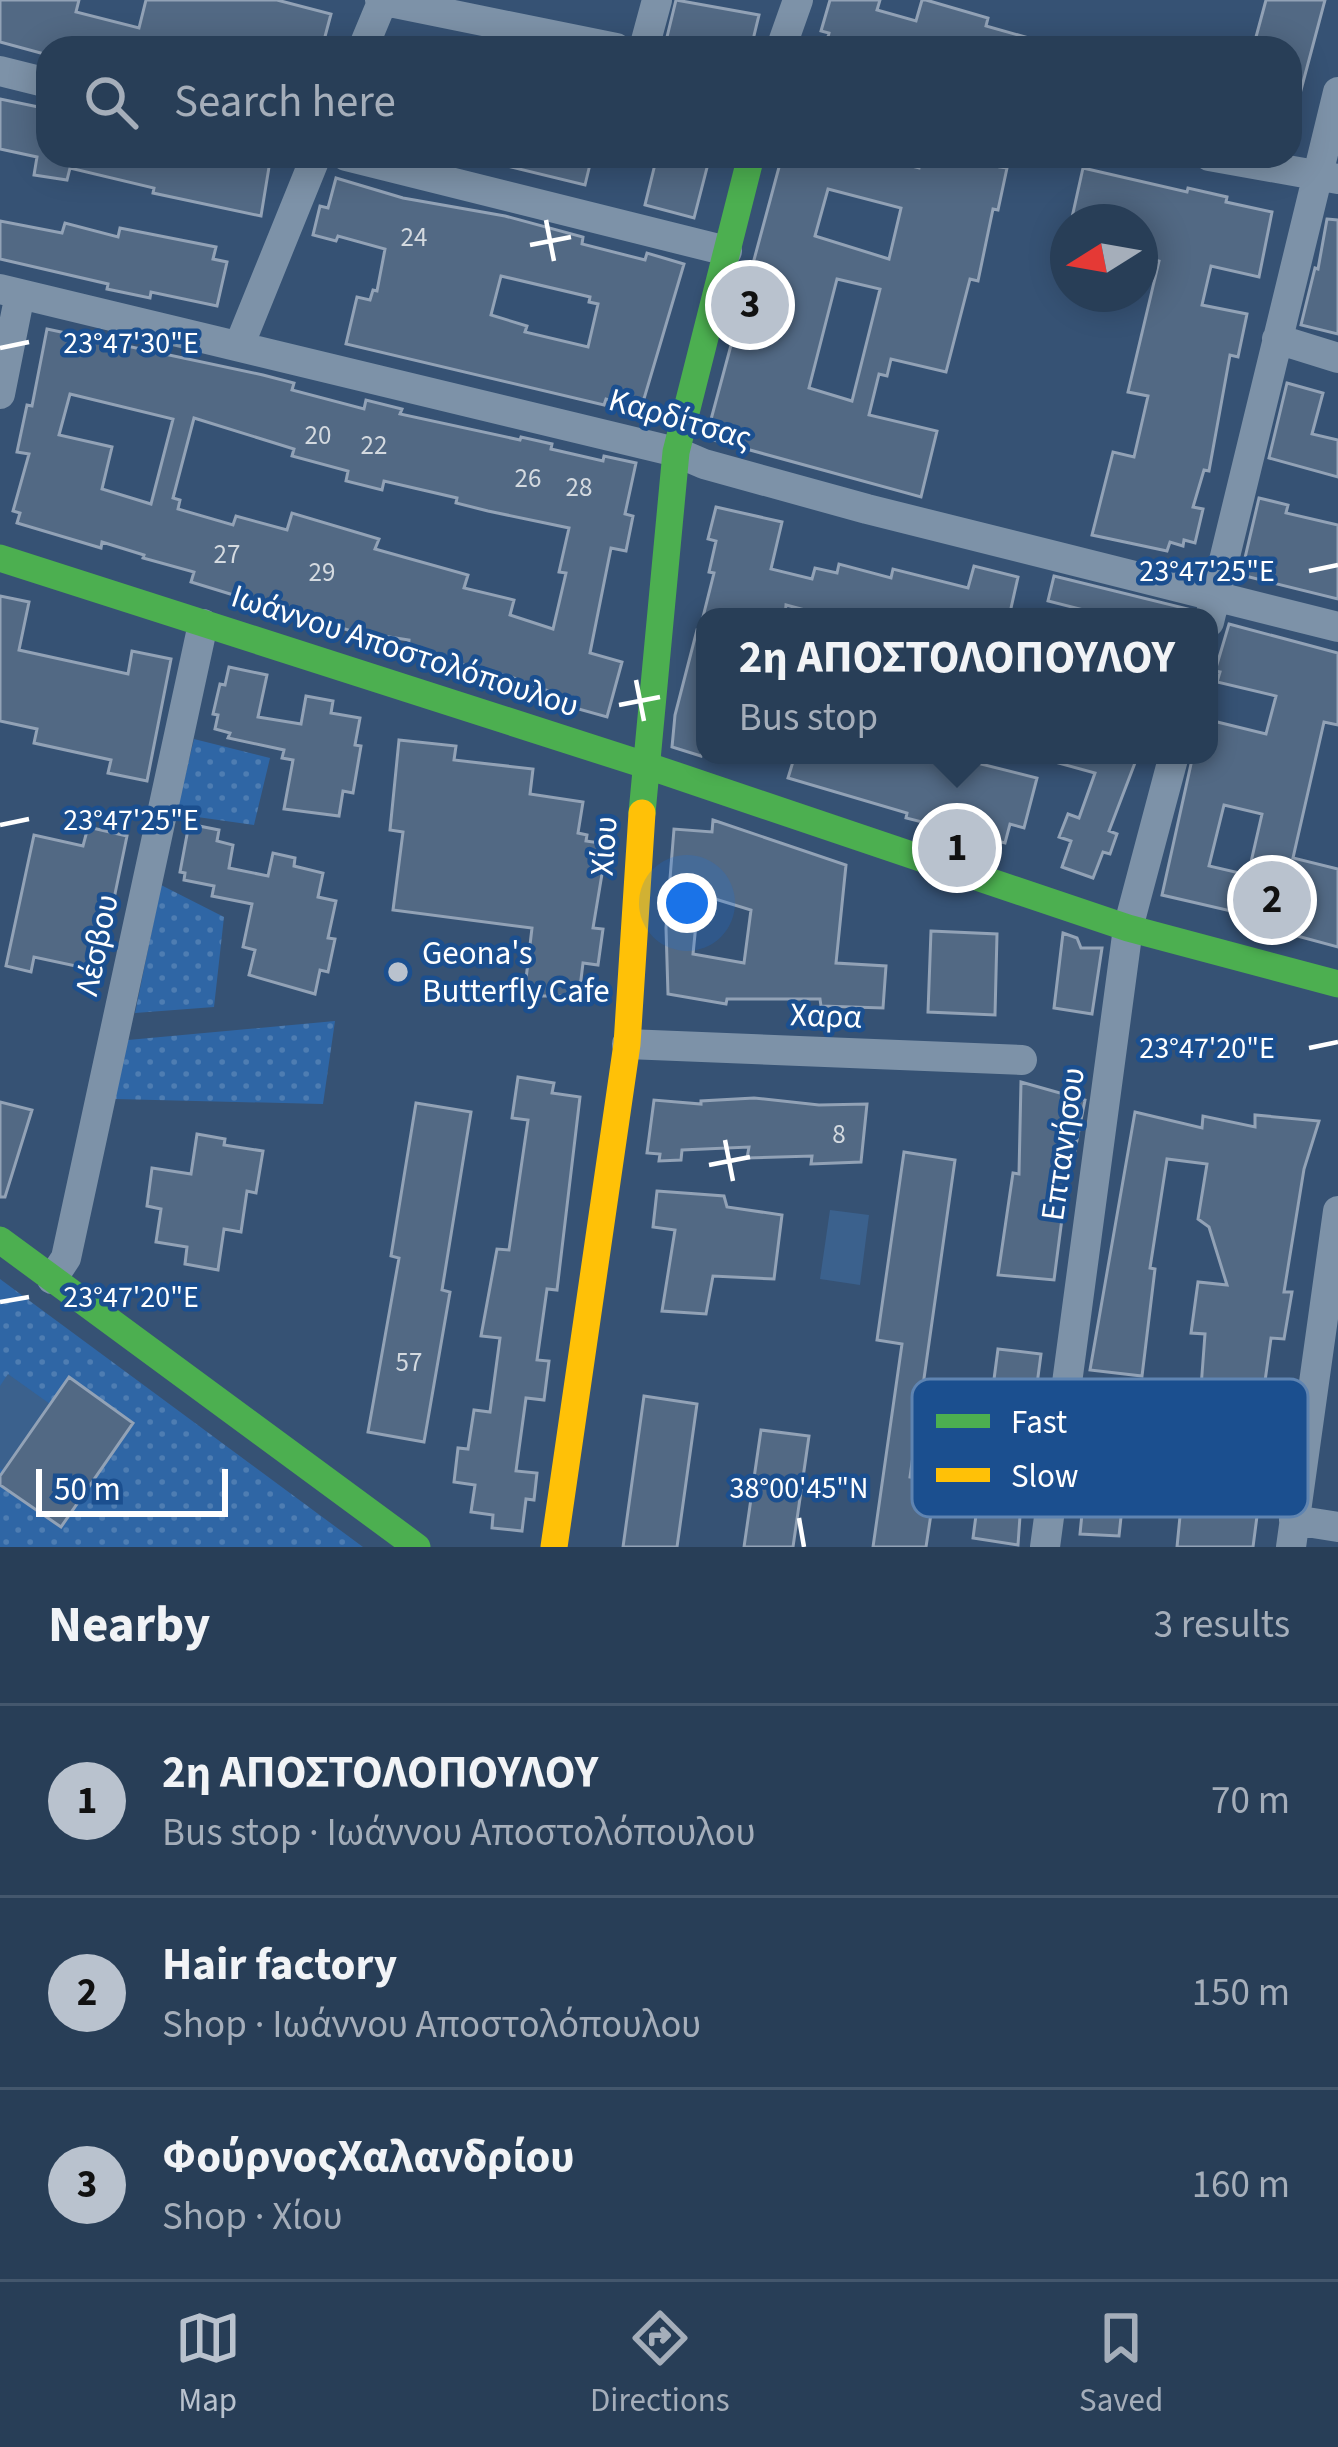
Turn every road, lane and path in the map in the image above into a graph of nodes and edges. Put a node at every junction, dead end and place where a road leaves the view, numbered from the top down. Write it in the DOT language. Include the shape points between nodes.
graph roads {
  1 [pos="382,0"];
  2 [pos="657,0"];
  3 [pos="798,0"];
  4 [pos="368,36"];
  5 [pos="558,36"];
  6 [pos="647,36"];
  7 [pos="785,36"];
  8 [pos="0,71"];
  9 [pos="36,80"];
  10 [pos="1338,92"];
  11 [pos="311,168"];
  12 [pos="394,168"];
  13 [pos="748,168"];
  14 [pos="1277,168"];
  15 [pos="1328,177"];
  16 [pos="728,251"];
  17 [pos="10,291"];
  18 [pos="1277,339"];
  19 [pos="239,346"];
  20 [pos="1338,358"];
  21 [pos="0,394"];
  22 [pos="676,452"];
  23 [pos="0,558"];
  24 [pos="1213,608"];
  25 [pos="1218,609"];
  26 [pos="203,624"];
  27 [pos="1338,627"];
  28 [pos="1172,764"];
  29 [pos="645,765"];
  30 [pos="1128,928"];
  31 [pos="1338,985"];
  32 [pos="627,1044"];
  33 [pos="1022,1060"];
  34 [pos="1338,1211"];
  35 [pos="0,1240"];
  36 [pos="1334,1261"];
  37 [pos="52,1279"];
  38 [pos="1068,1379"];
  39 [pos="1308,1429"];
  40 [pos="1049,1517"];
  41 [pos="1338,1527"];
  42 [pos="1292,1533"];
  43 [pos="417,1547"];
  44 [pos="554,1547"];
  45 [pos="1045,1547"];
  1 -- 4 [label="street"];
  1 -- 5 [label="street"];
  2 -- 6 [label="street"];
  3 -- 7 [label="street"];
  8 -- 9 [label="street"];
  10 -- 15 [label="street"];
  11 -- 19 [label="street"];
  12 -- 16 [label="street"];
  13 -- 16 [label="street, Χίου"];
  14 -- 15 [label="street"];
  15 -- 18 [label="street"];
  16 -- 22 [label="street, Χίου"];
  17 -- 19 [label="street, Καρδίτσας"];
  17 -- 21 [label="street"];
  18 -- 20 [label="street"];
  18 -- 24 [label="street"];
  19 -- 22 [label="street, Καρδίτσας"];
  22 -- 24 [label="street, Καρδίτσας"];
  22 -- 29 [label="street, Χίου"];
  23 -- 26 [label="street, Ιωάννου Αποστολόπουλου"];
  25 -- 27 [label="street, Καρδίτσας"];
  26 -- 29 [label="street, Ιωάννου Αποστολόπουλου"];
  26 -- 37 [label="street, Λέσβου" via="66,1258"];
  28 -- 30 [label="street, Επτανήσου"];
  29 -- 30 [label="street, Ιωάννου Αποστολόπουλου"];
  29 -- 32 [label="street, Χίου"];
  30 -- 31 [label="street, Ιωάννου Αποστολόπουλου"];
  30 -- 38 [label="street, Επτανήσου"];
  32 -- 33 [label="street, Χαρα"];
  32 -- 44 [label="street, Χίου"];
  34 -- 36 [label="street"];
  35 -- 37 [label="street"];
  36 -- 39 [label="street"];
  37 -- 43 [label="street"];
  40 -- 45 [label="street, Επτανήσου"];
  41 -- 42 [label="street"];
}
